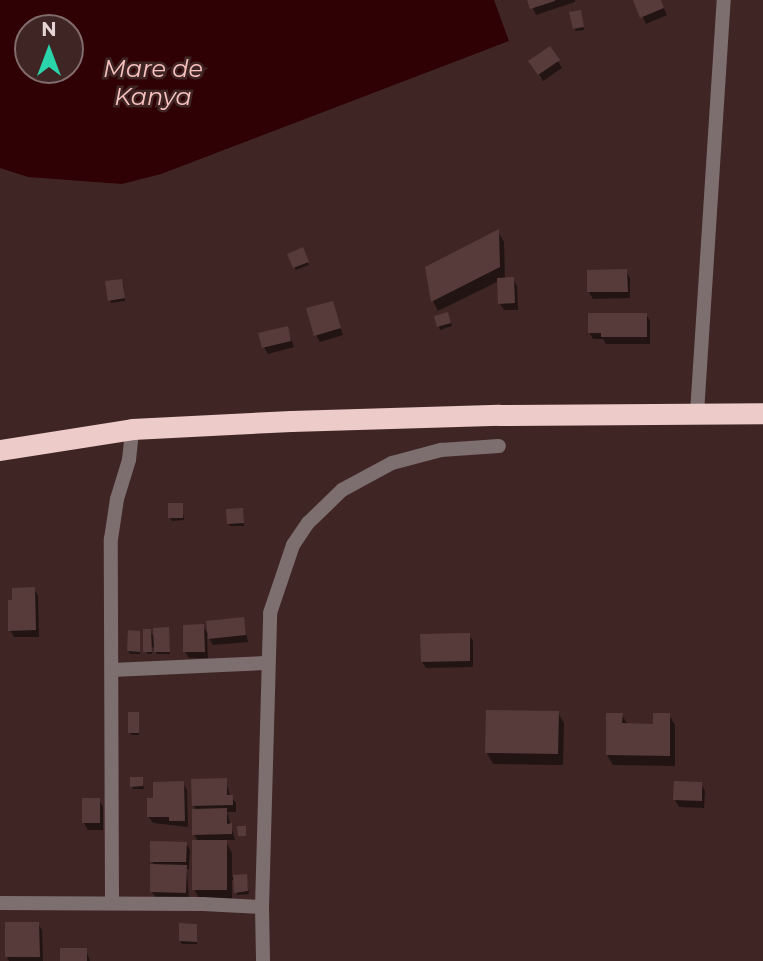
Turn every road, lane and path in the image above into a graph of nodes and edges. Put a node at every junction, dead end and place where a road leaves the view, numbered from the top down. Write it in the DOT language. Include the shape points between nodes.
graph roads {
  1 [pos="724,0"];
  2 [pos="697,414"];
  3 [pos="763,414"];
  4 [pos="132,429"];
  5 [pos="499,446"];
  6 [pos="0,450"];
  7 [pos="266,663"];
  8 [pos="112,670"];
  9 [pos="0,903"];
  10 [pos="112,903"];
  11 [pos="262,907"];
  12 [pos="263,961"];
  1 -- 2 [label="street"];
  2 -- 3 [label="highway"];
  2 -- 4 [label="highway" via="471,415"];
  4 -- 6 [label="highway"];
  4 -- 8 [label="street" via="111,539"];
  5 -- 7 [label="street" via="415,456 392,463 342,491 308,523 293,545 270,613"];
  7 -- 8 [label="street"];
  7 -- 11 [label="street"];
  8 -- 10 [label="street"];
  9 -- 10 [label="street"];
  10 -- 11 [label="street"];
  11 -- 12 [label="street"];
}
